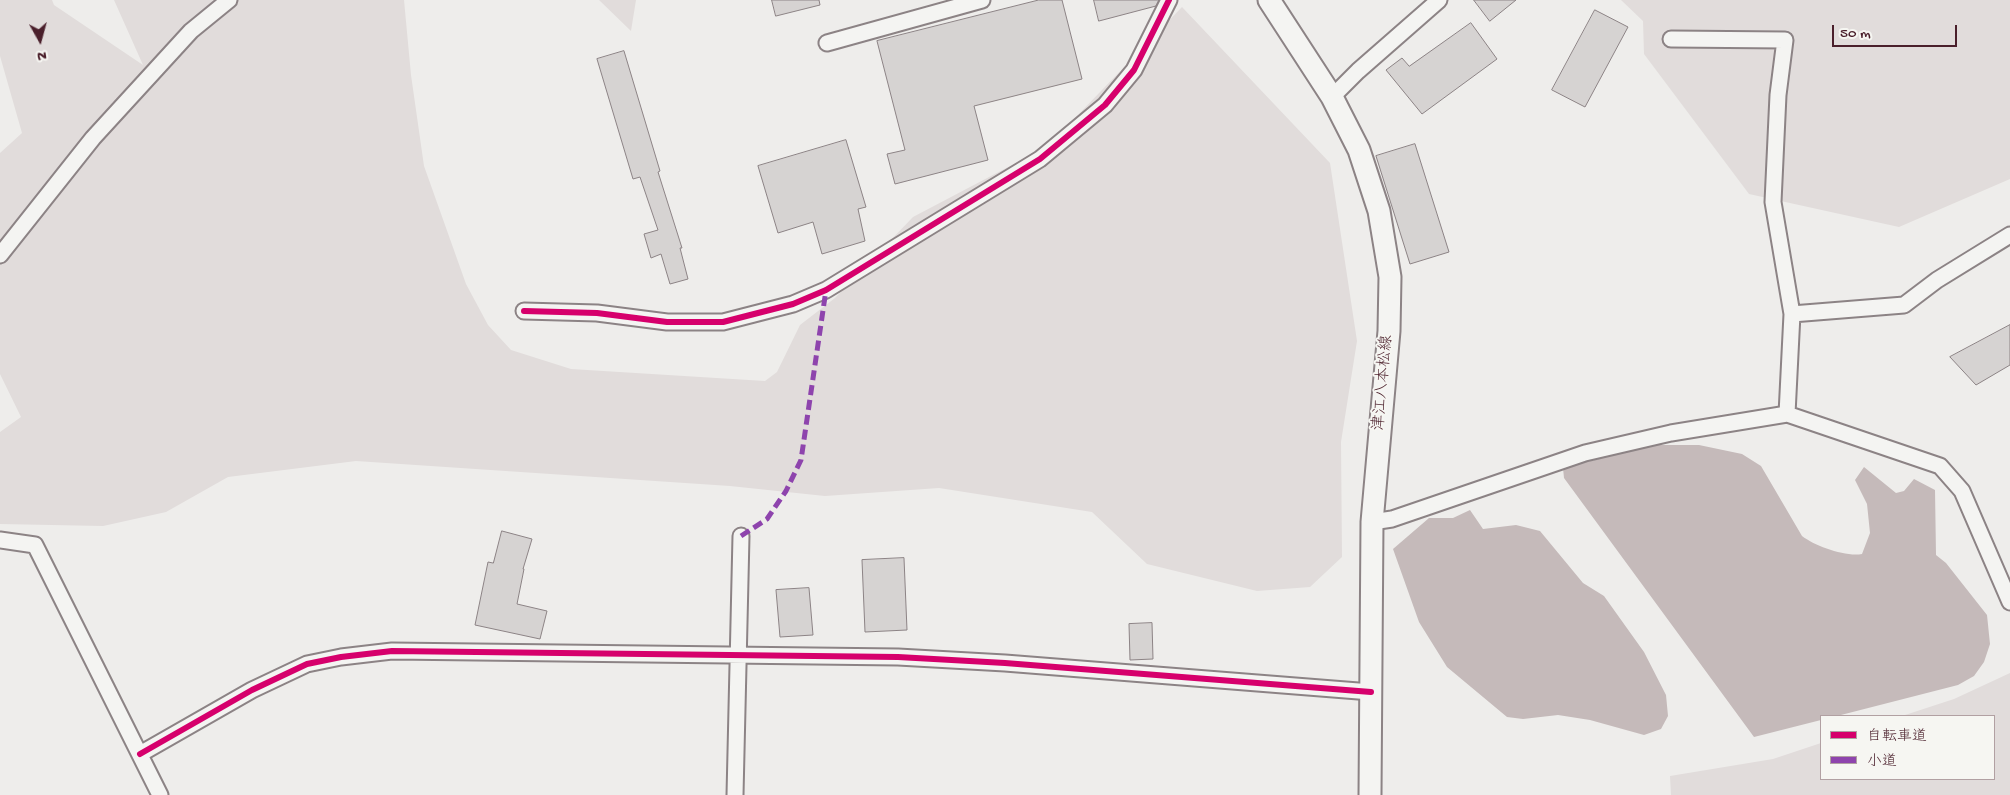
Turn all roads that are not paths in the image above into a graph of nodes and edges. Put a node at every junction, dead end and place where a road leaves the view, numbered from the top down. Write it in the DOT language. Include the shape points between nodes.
graph roads {
  1 [pos="229,0"];
  2 [pos="982,0"];
  3 [pos="1169,0"];
  4 [pos="1269,0"];
  5 [pos="1439,0"];
  6 [pos="1671,39"];
  7 [pos="827,43"];
  8 [pos="1332,97"];
  9 [pos="2010,235"];
  10 [pos="0,255"];
  11 [pos="524,311"];
  12 [pos="1792,314"];
  13 [pos="1787,414"];
  14 [pos="1372,522"];
  15 [pos="741,536"];
  16 [pos="0,540"];
  17 [pos="2010,602"];
  18 [pos="738,655"];
  19 [pos="1371,692"];
  20 [pos="140,754"];
  21 [pos="160,795"];
  22 [pos="735,795"];
  23 [pos="1370,795"];
  1 -- 10 [label="street" via="192,31 93,138"];
  2 -- 7 [label="street"];
  3 -- 11 [label="street" via="1134,70 1105,105 1040,159 826,290 793,304 723,322 667,322 597,313"];
  4 -- 8 [label="main road, 津江八本松線"];
  5 -- 8 [label="street"];
  6 -- 12 [label="street" via="1784,40 1773,202"];
  8 -- 14 [label="main road, 津江八本松線" via="1359,150 1379,212 1390,277 1390,331"];
  9 -- 12 [label="street" via="1937,280 1904,305"];
  12 -- 13 [label="street"];
  13 -- 14 [label="street" via="1672,433 1585,453 1392,519"];
  13 -- 17 [label="street" via="1940,466 1962,491"];
  14 -- 19 [label="main road, 津江八本松線"];
  15 -- 18 [label="street"];
  16 -- 20 [label="street" via="34,545"];
  18 -- 19 [label="street" via="898,657 1005,663"];
  18 -- 20 [label="street" via="392,650 341,657 307,664 252,690"];
  18 -- 22 [label="street"];
  19 -- 23 [label="main road, 津江八本松線"];
  20 -- 21 [label="street"];
}
